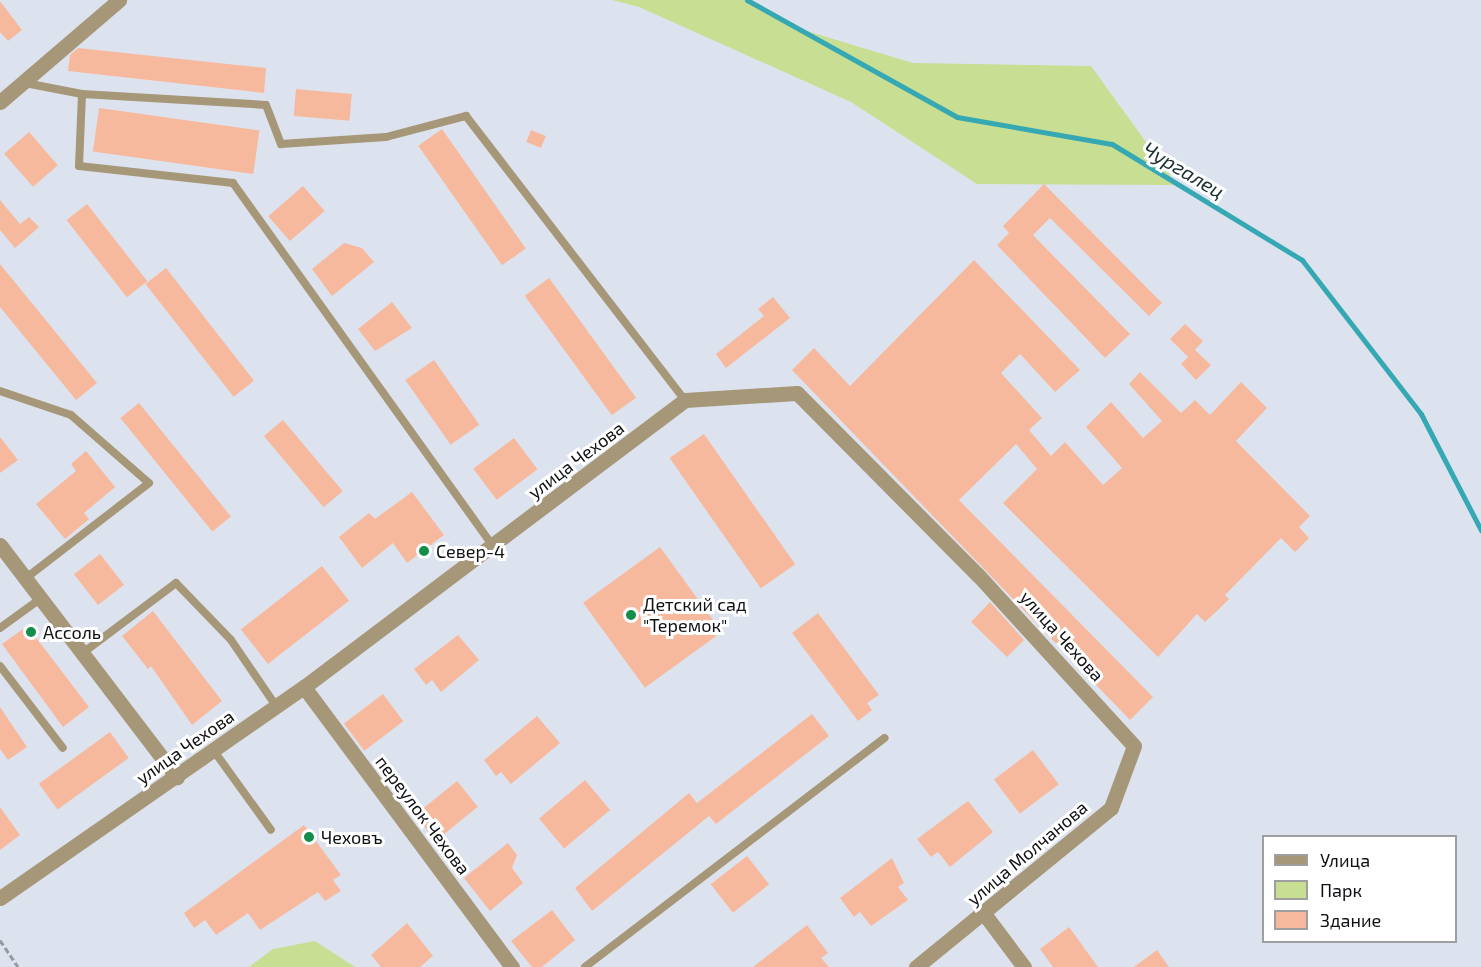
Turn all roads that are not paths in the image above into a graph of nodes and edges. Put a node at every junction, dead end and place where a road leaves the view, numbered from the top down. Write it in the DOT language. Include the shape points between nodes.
graph roads {
  1 [pos="119,0"];
  2 [pos="23,82"];
  3 [pos="82,94"];
  4 [pos="0,102"];
  5 [pos="0,391"];
  6 [pos="685,400"];
  7 [pos="0,544"];
  8 [pos="494,547"];
  9 [pos="26,578"];
  10 [pos="40,599"];
  11 [pos="0,628"];
  12 [pos="84,652"];
  13 [pos="0,666"];
  14 [pos="304,687"];
  15 [pos="276,706"];
  16 [pos="884,738"];
  17 [pos="1134,746"];
  18 [pos="63,748"];
  19 [pos="214,751"];
  20 [pos="177,777"];
  21 [pos="271,830"];
  22 [pos="2,892"];
  23 [pos="985,915"];
  24 [pos="512,967"];
  25 [pos="585,967"];
  26 [pos="916,967"];
  27 [pos="1024,967"];
  1 -- 2 [label="street"];
  2 -- 3 [label="lane"];
  2 -- 4 [label="street"];
  3 -- 6 [label="lane" via="266,105 281,144 386,137 466,116"];
  3 -- 8 [label="lane" via="79,166 233,183"];
  5 -- 9 [label="lane" via="71,414 149,483"];
  6 -- 8 [label="street, улица Чехова"];
  6 -- 17 [label="street, улица Чехова" via="797,393 978,575"];
  7 -- 9 [label="street"];
  8 -- 14 [label="street, улица Чехова"];
  9 -- 10 [label="street"];
  10 -- 11 [label="lane"];
  10 -- 12 [label="street"];
  12 -- 15 [label="lane" via="176,583 231,640"];
  12 -- 20 [label="street"];
  13 -- 18 [label="lane"];
  14 -- 15 [label="street, улица Чехова"];
  14 -- 24 [label="street, переулок Чехова"];
  15 -- 19 [label="street, улица Чехова"];
  16 -- 25 [label="lane"];
  17 -- 23 [label="street, улица Молчанова" via="1111,808"];
  19 -- 20 [label="street, улица Чехова"];
  19 -- 21 [label="lane"];
  20 -- 22 [label="street, улица Чехова"];
  23 -- 26 [label="street, улица Молчанова"];
  23 -- 27 [label="street"];
}
